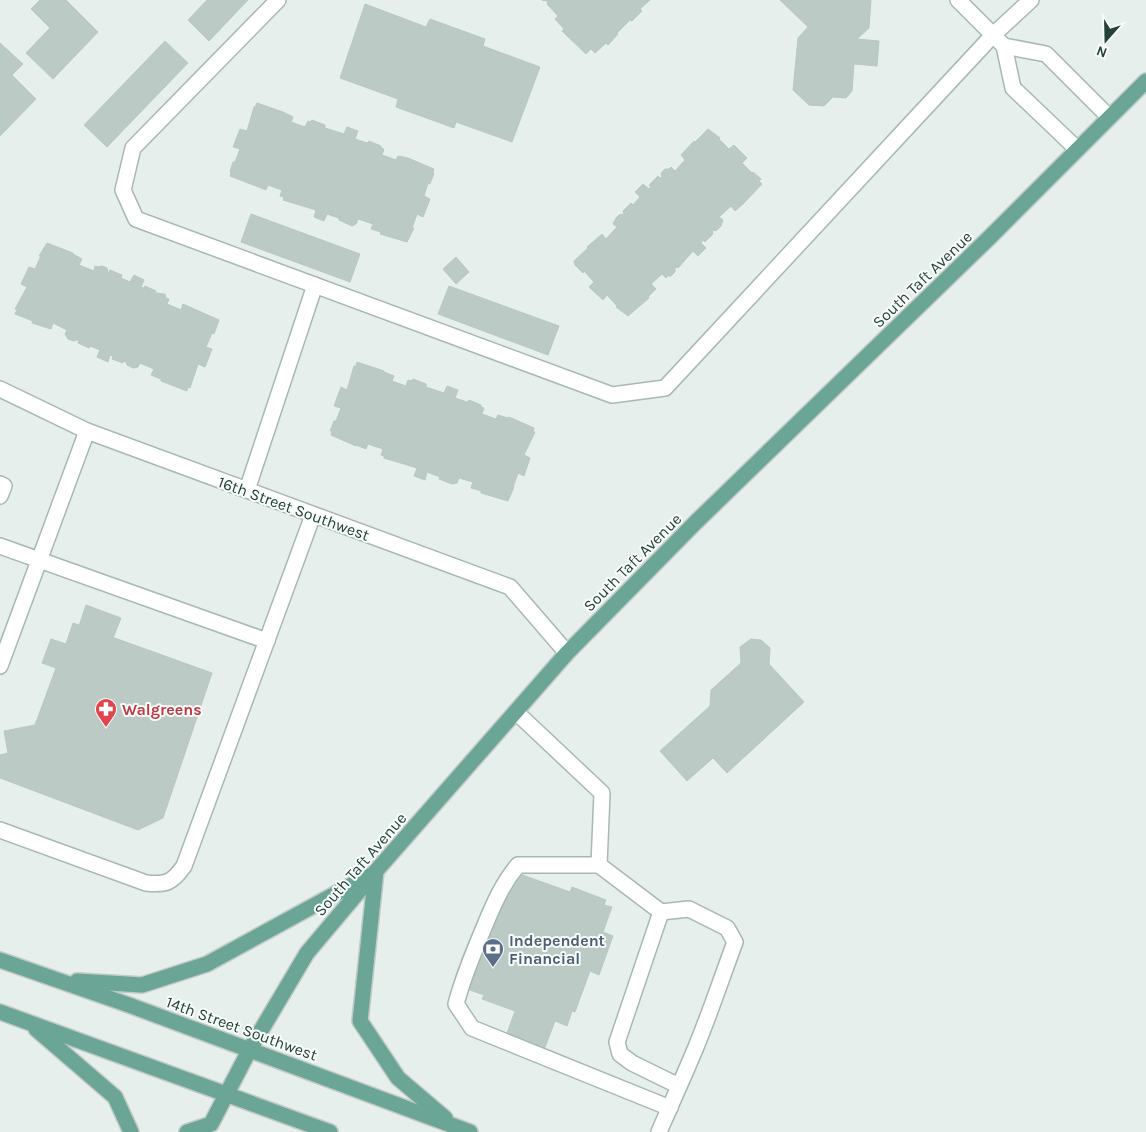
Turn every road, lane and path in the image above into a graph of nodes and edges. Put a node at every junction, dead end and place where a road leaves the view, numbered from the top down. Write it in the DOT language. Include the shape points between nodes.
graph roads {
  1 [pos="278,0"];
  2 [pos="958,0"];
  3 [pos="1031,0"];
  4 [pos="993,35"];
  5 [pos="1004,46"];
  6 [pos="1146,81"];
  7 [pos="1109,117"];
  8 [pos="1077,149"];
  9 [pos="314,285"];
  10 [pos="0,389"];
  11 [pos="87,432"];
  12 [pos="0,484"];
  13 [pos="247,490"];
  14 [pos="0,496"];
  15 [pos="313,515"];
  16 [pos="0,546"];
  17 [pos="39,560"];
  18 [pos="267,641"];
  19 [pos="567,652"];
  20 [pos="0,666"];
  21 [pos="516,712"];
  22 [pos="0,830"];
  23 [pos="599,865"];
  24 [pos="376,871"];
  25 [pos="661,912"];
  26 [pos="0,960"];
  27 [pos="58,980"];
  28 [pos="0,1012"];
  29 [pos="29,1023"];
  30 [pos="250,1050"];
  31 [pos="679,1086"];
  32 [pos="225,1095"];
  33 [pos="670,1108"];
  34 [pos="454,1126"];
  35 [pos="212,1128"];
  36 [pos="131,1132"];
  37 [pos="187,1132"];
  38 [pos="330,1132"];
  39 [pos="470,1132"];
  40 [pos="659,1132"];
  1 -- 9 [label="street" via="133,148 123,190 136,219"];
  2 -- 4 [label="street"];
  3 -- 4 [label="street"];
  4 -- 5 [label="street"];
  4 -- 9 [label="street" via="665,388 612,395"];
  5 -- 7 [label="street" via="1046,54"];
  5 -- 8 [label="street" via="1013,88"];
  6 -- 7 [label="main road, South Taft Avenue"];
  7 -- 8 [label="main road, South Taft Avenue"];
  8 -- 19 [label="main road, South Taft Avenue"];
  9 -- 13 [label="street"];
  10 -- 11 [label="street, 16th Street Southwest"];
  11 -- 13 [label="street, 16th Street Southwest"];
  11 -- 17 [label="street"];
  12 -- 14 [label="street" via="4,486"];
  13 -- 15 [label="street, 16th Street Southwest"];
  15 -- 18 [label="street"];
  15 -- 19 [label="street, 16th Street Southwest" via="510,587"];
  16 -- 17 [label="street"];
  17 -- 18 [label="street"];
  17 -- 20 [label="street"];
  18 -- 22 [label="street" via="184,866 176,878 162,885 146,883"];
  19 -- 21 [label="main road, South Taft Avenue"];
  21 -- 23 [label="street" via="602,793"];
  21 -- 24 [label="main road, South Taft Avenue"];
  23 -- 25 [label="street"];
  23 -- 33 [label="street" via="518,865 499,892 464,974 456,1004 472,1028"];
  24 -- 27 [label="main road" via="207,964 142,985"];
  24 -- 30 [label="main road, South Taft Avenue" via="307,953"];
  24 -- 34 [label="main road" via="360,1021 398,1078"];
  25 -- 31 [label="street" via="618,1042 620,1054 632,1064"];
  25 -- 31 [label="street" via="690,909 727,928 735,942"];
  26 -- 27 [label="main road, 14th Street Southwest"];
  27 -- 30 [label="main road, 14th Street Southwest"];
  28 -- 29 [label="main road"];
  29 -- 32 [label="main road"];
  29 -- 36 [label="main road" via="115,1097"];
  30 -- 32 [label="main road, South Taft Avenue"];
  30 -- 34 [label="main road, 14th Street Southwest"];
  31 -- 33 [label="street"];
  32 -- 35 [label="main road, South Taft Avenue"];
  32 -- 38 [label="main road"];
  33 -- 40 [label="street"];
  34 -- 39 [label="main road, 14th Street Southwest"];
  35 -- 37 [label="main road, South Taft Avenue"];
}
